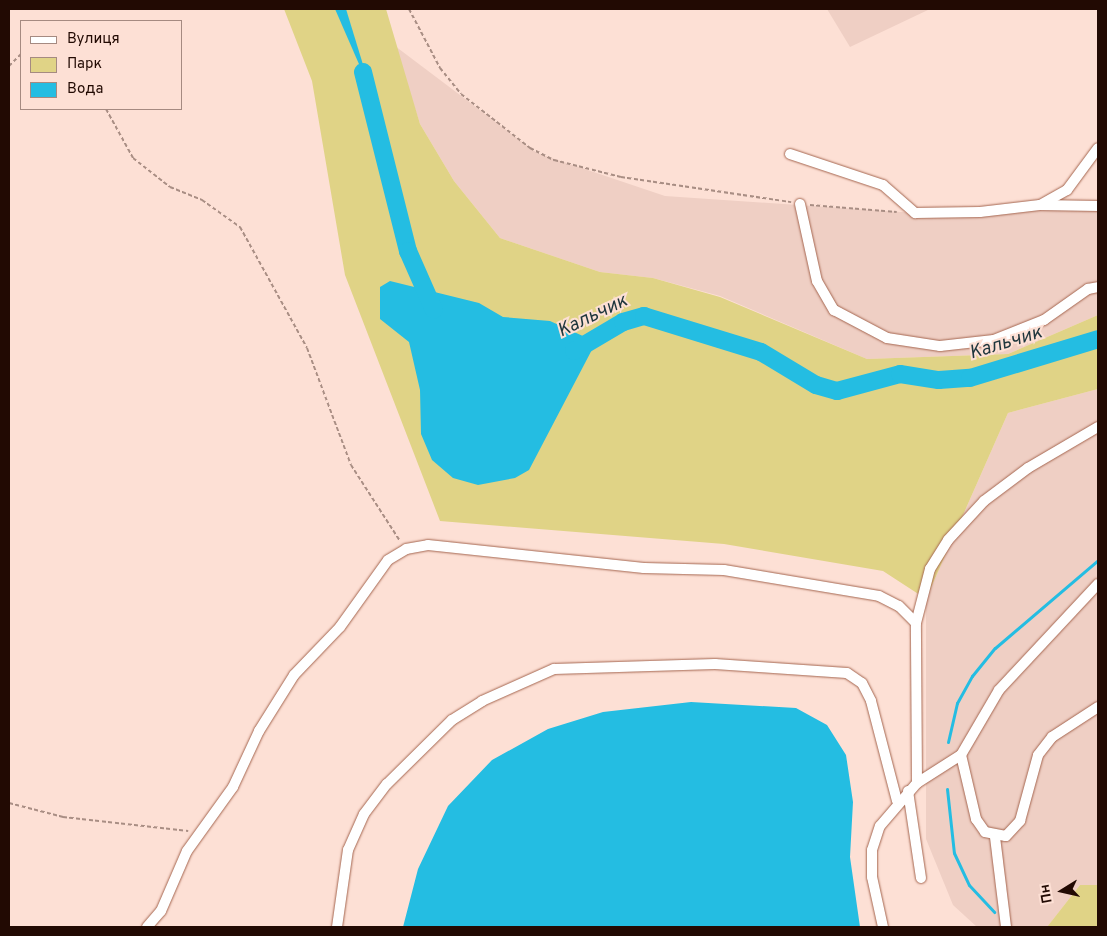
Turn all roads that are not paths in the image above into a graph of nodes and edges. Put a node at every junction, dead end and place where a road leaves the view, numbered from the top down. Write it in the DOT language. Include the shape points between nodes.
graph roads {
  1 [pos="1098,148"];
  2 [pos="790,154"];
  3 [pos="800,204"];
  4 [pos="1040,205"];
  5 [pos="1098,206"];
  6 [pos="1098,286"];
  7 [pos="1098,427"];
  8 [pos="1098,584"];
  9 [pos="916,623"];
  10 [pos="1098,707"];
  11 [pos="961,754"];
  12 [pos="917,783"];
  13 [pos="908,791"];
  14 [pos="897,801"];
  15 [pos="996,836"];
  16 [pos="921,878"];
  17 [pos="147,927"];
  18 [pos="337,927"];
  19 [pos="883,927"];
  20 [pos="1006,927"];
  1 -- 4 [label="street" via="1066,190"];
  2 -- 4 [label="street" via="884,185 915,213"];
  3 -- 6 [label="street" via="816,281 834,310 887,338 940,346 994,340 1044,320 1088,289"];
  4 -- 5 [label="street"];
  7 -- 9 [label="street" via="1028,468 964,520 930,569"];
  8 -- 11 [label="street" via="999,690"];
  9 -- 12 [label="street"];
  9 -- 17 [label="street" via="899,606 879,596 724,570 644,568 428,545 406,549 388,560 340,627 294,675 259,731 233,787 198,833 162,911"];
  10 -- 15 [label="street" via="1052,737 1031,774 1020,821 1014,831"];
  11 -- 12 [label="street"];
  11 -- 15 [label="street" via="976,819 985,832"];
  12 -- 13 [label="street"];
  13 -- 14 [label="street"];
  13 -- 16 [label="street"];
  14 -- 18 [label="street" via="871,701 862,683 848,673 715,664 554,669 482,701 452,720 387,784 364,814 348,850"];
  14 -- 19 [label="street" via="880,826 872,850 872,877"];
  15 -- 20 [label="street"];
}
